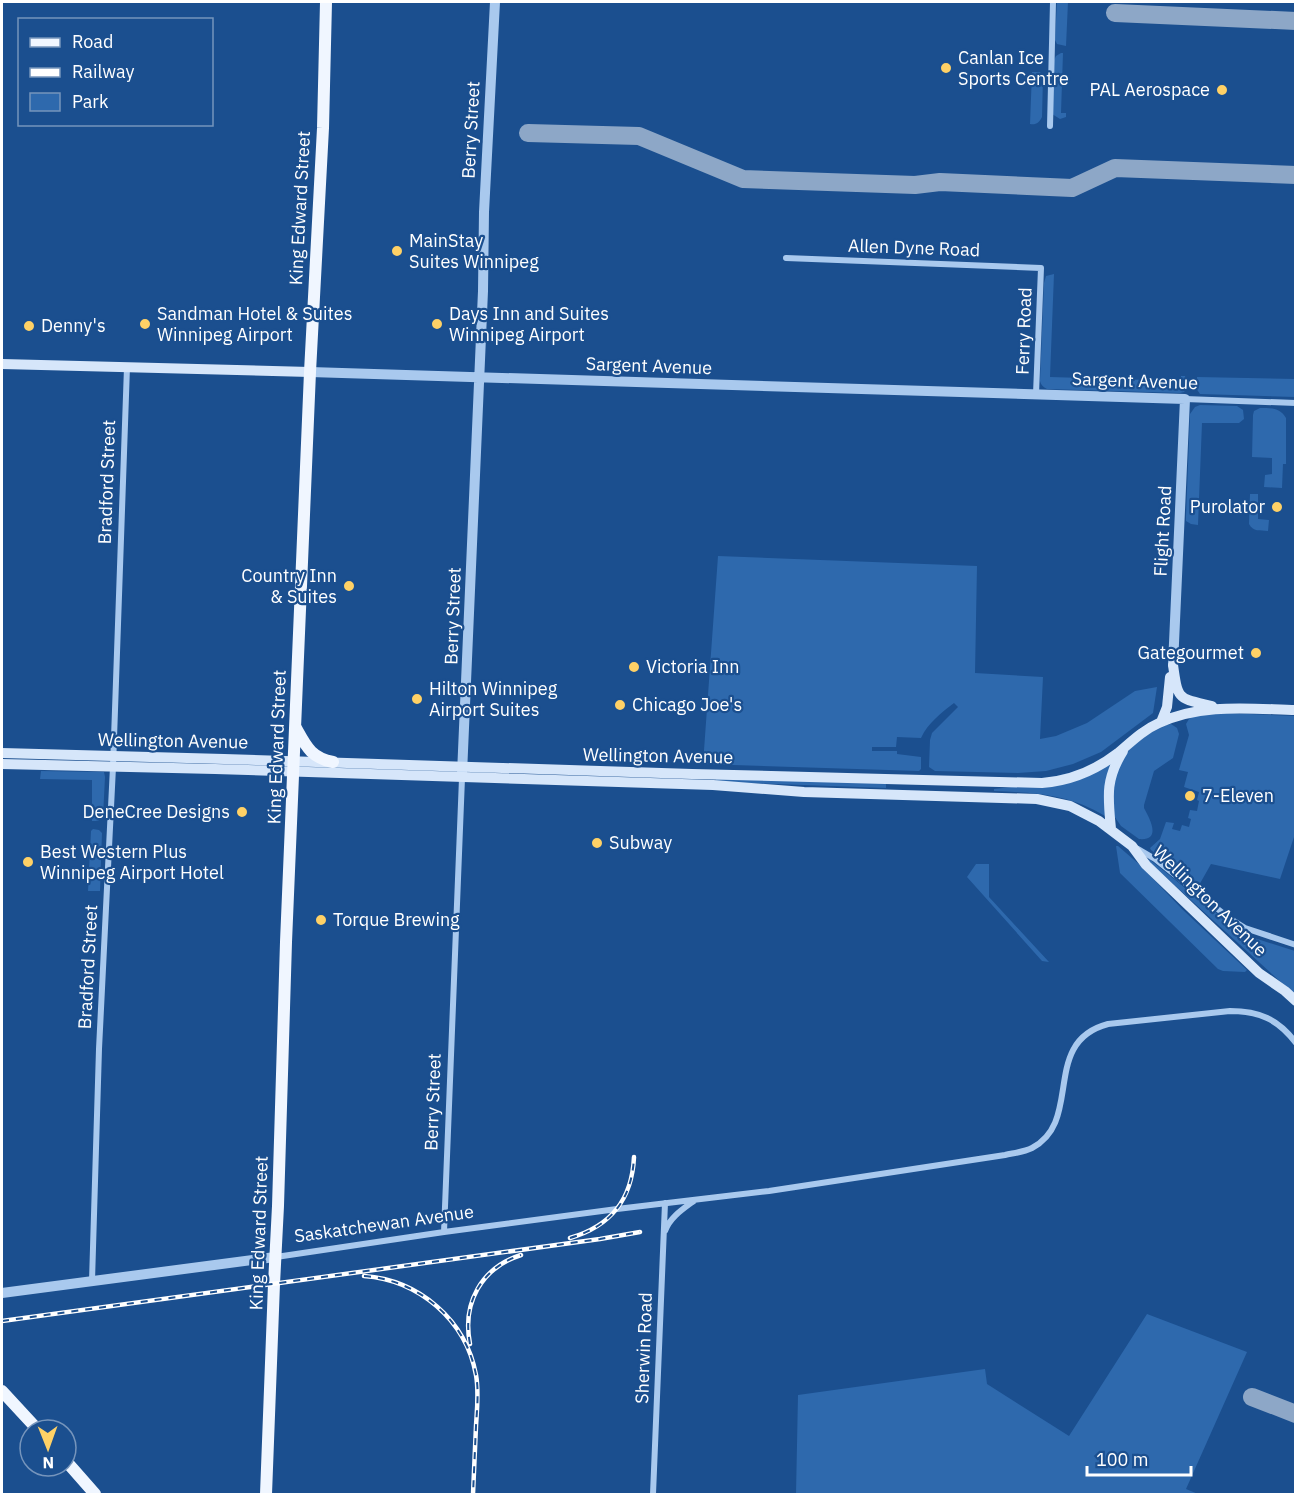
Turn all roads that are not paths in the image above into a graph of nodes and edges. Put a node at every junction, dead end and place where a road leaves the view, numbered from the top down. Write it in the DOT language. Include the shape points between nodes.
graph roads {
  1 [pos="326,2"];
  2 [pos="495,2"];
  3 [pos="1053,2"];
  4 [pos="1050,126"];
  5 [pos="786,258"];
  6 [pos="1041,268"];
  7 [pos="2,364"];
  8 [pos="127,367"];
  9 [pos="310,372"];
  10 [pos="479,377"];
  11 [pos="1036,394"];
  12 [pos="1185,399"];
  13 [pos="1296,403"];
  14 [pos="1173,665"];
  15 [pos="1221,709"];
  16 [pos="1296,710"];
  17 [pos="1161,722"];
  18 [pos="296,728"];
  19 [pos="1126,746"];
  20 [pos="2,753"];
  21 [pos="113,762"];
  22 [pos="333,762"];
  23 [pos="2,764"];
  24 [pos="294,767"];
  25 [pos="462,772"];
  26 [pos="692,779"];
  27 [pos="1111,829"];
  28 [pos="1132,846"];
  29 [pos="1296,945"];
  30 [pos="1296,1000"];
  31 [pos="1296,1043"];
  32 [pos="695,1200"];
  33 [pos="665,1203"];
  34 [pos="444,1232"];
  35 [pos="663,1237"];
  36 [pos="275,1257"];
  37 [pos="92,1281"];
  38 [pos="2,1293"];
  39 [pos="2,1391"];
  40 [pos="27,1418"];
  41 [pos="78,1475"];
  42 [pos="95,1494"];
  43 [pos="266,1494"];
  44 [pos="653,1494"];
  1 -- 9 [label="main road, King Edward Street"];
  2 -- 10 [label="street, Berry Street"];
  3 -- 4 [label="street"];
  5 -- 6 [label="street, Allen Dyne Road"];
  6 -- 11 [label="street, Ferry Road"];
  7 -- 8 [label="main road, Sargent Avenue"];
  8 -- 9 [label="main road, Sargent Avenue"];
  8 -- 21 [label="street, Bradford Street"];
  9 -- 10 [label="street, Sargent Avenue"];
  9 -- 18 [label="main road, King Edward Street"];
  10 -- 11 [label="street, Sargent Avenue"];
  10 -- 25 [label="street, Berry Street"];
  11 -- 12 [label="street, Sargent Avenue"];
  12 -- 13 [label="street, Sargent Avenue"];
  12 -- 14 [label="street, Flight Road"];
  14 -- 15 [label="main road" via="1180,695"];
  14 -- 17 [label="main road"];
  15 -- 16 [label="main road, Wellington Avenue"];
  15 -- 17 [label="main road, Wellington Avenue" via="1191,712"];
  17 -- 19 [label="main road, Wellington Avenue"];
  18 -- 22 [label="main road" via="310,751"];
  18 -- 24 [label="main road, King Edward Street"];
  19 -- 26 [label="main road, Wellington Avenue" via="1085,772 1042,783"];
  19 -- 27 [label="main road" via="1110,781"];
  20 -- 21 [label="main road, Wellington Avenue"];
  21 -- 23 [label="main road, Wellington Avenue"];
  21 -- 24 [label="main road, Wellington Avenue"];
  21 -- 37 [label="street, Bradford Street"];
  22 -- 24 [label="main road, Wellington Avenue"];
  22 -- 25 [label="main road, Wellington Avenue"];
  24 -- 25 [label="main road, Wellington Avenue"];
  24 -- 36 [label="main road, King Edward Street"];
  25 -- 26 [label="main road, Wellington Avenue"];
  25 -- 34 [label="street, Berry Street"];
  26 -- 27 [label="main road, Wellington Avenue" via="804,792 1036,799 1079,810"];
  27 -- 28 [label="main road, Wellington Avenue"];
  28 -- 29 [label="street, Wellington Avenue" via="1245,928"];
  28 -- 30 [label="main road, Wellington Avenue" via="1146,865 1260,973"];
  31 -- 32 [label="street, Saskatchewan Avenue" via="1272,1020 1248,1012 1100,1026 1085,1034 1072,1049 1058,1115 1047,1135 1029,1149"];
  32 -- 33 [label="street, Saskatchewan Avenue"];
  32 -- 35 [label="street" via="671,1220"];
  33 -- 34 [label="street, Saskatchewan Avenue"];
  33 -- 35 [label="street, Sherwin Road"];
  34 -- 36 [label="street, Saskatchewan Avenue"];
  35 -- 44 [label="street, Sherwin Road"];
  36 -- 37 [label="street, Saskatchewan Avenue"];
  36 -- 43 [label="main road, King Edward Street"];
  37 -- 38 [label="street, Saskatchewan Avenue"];
  39 -- 40 [label="main road"];
  41 -- 42 [label="main road"];
}
